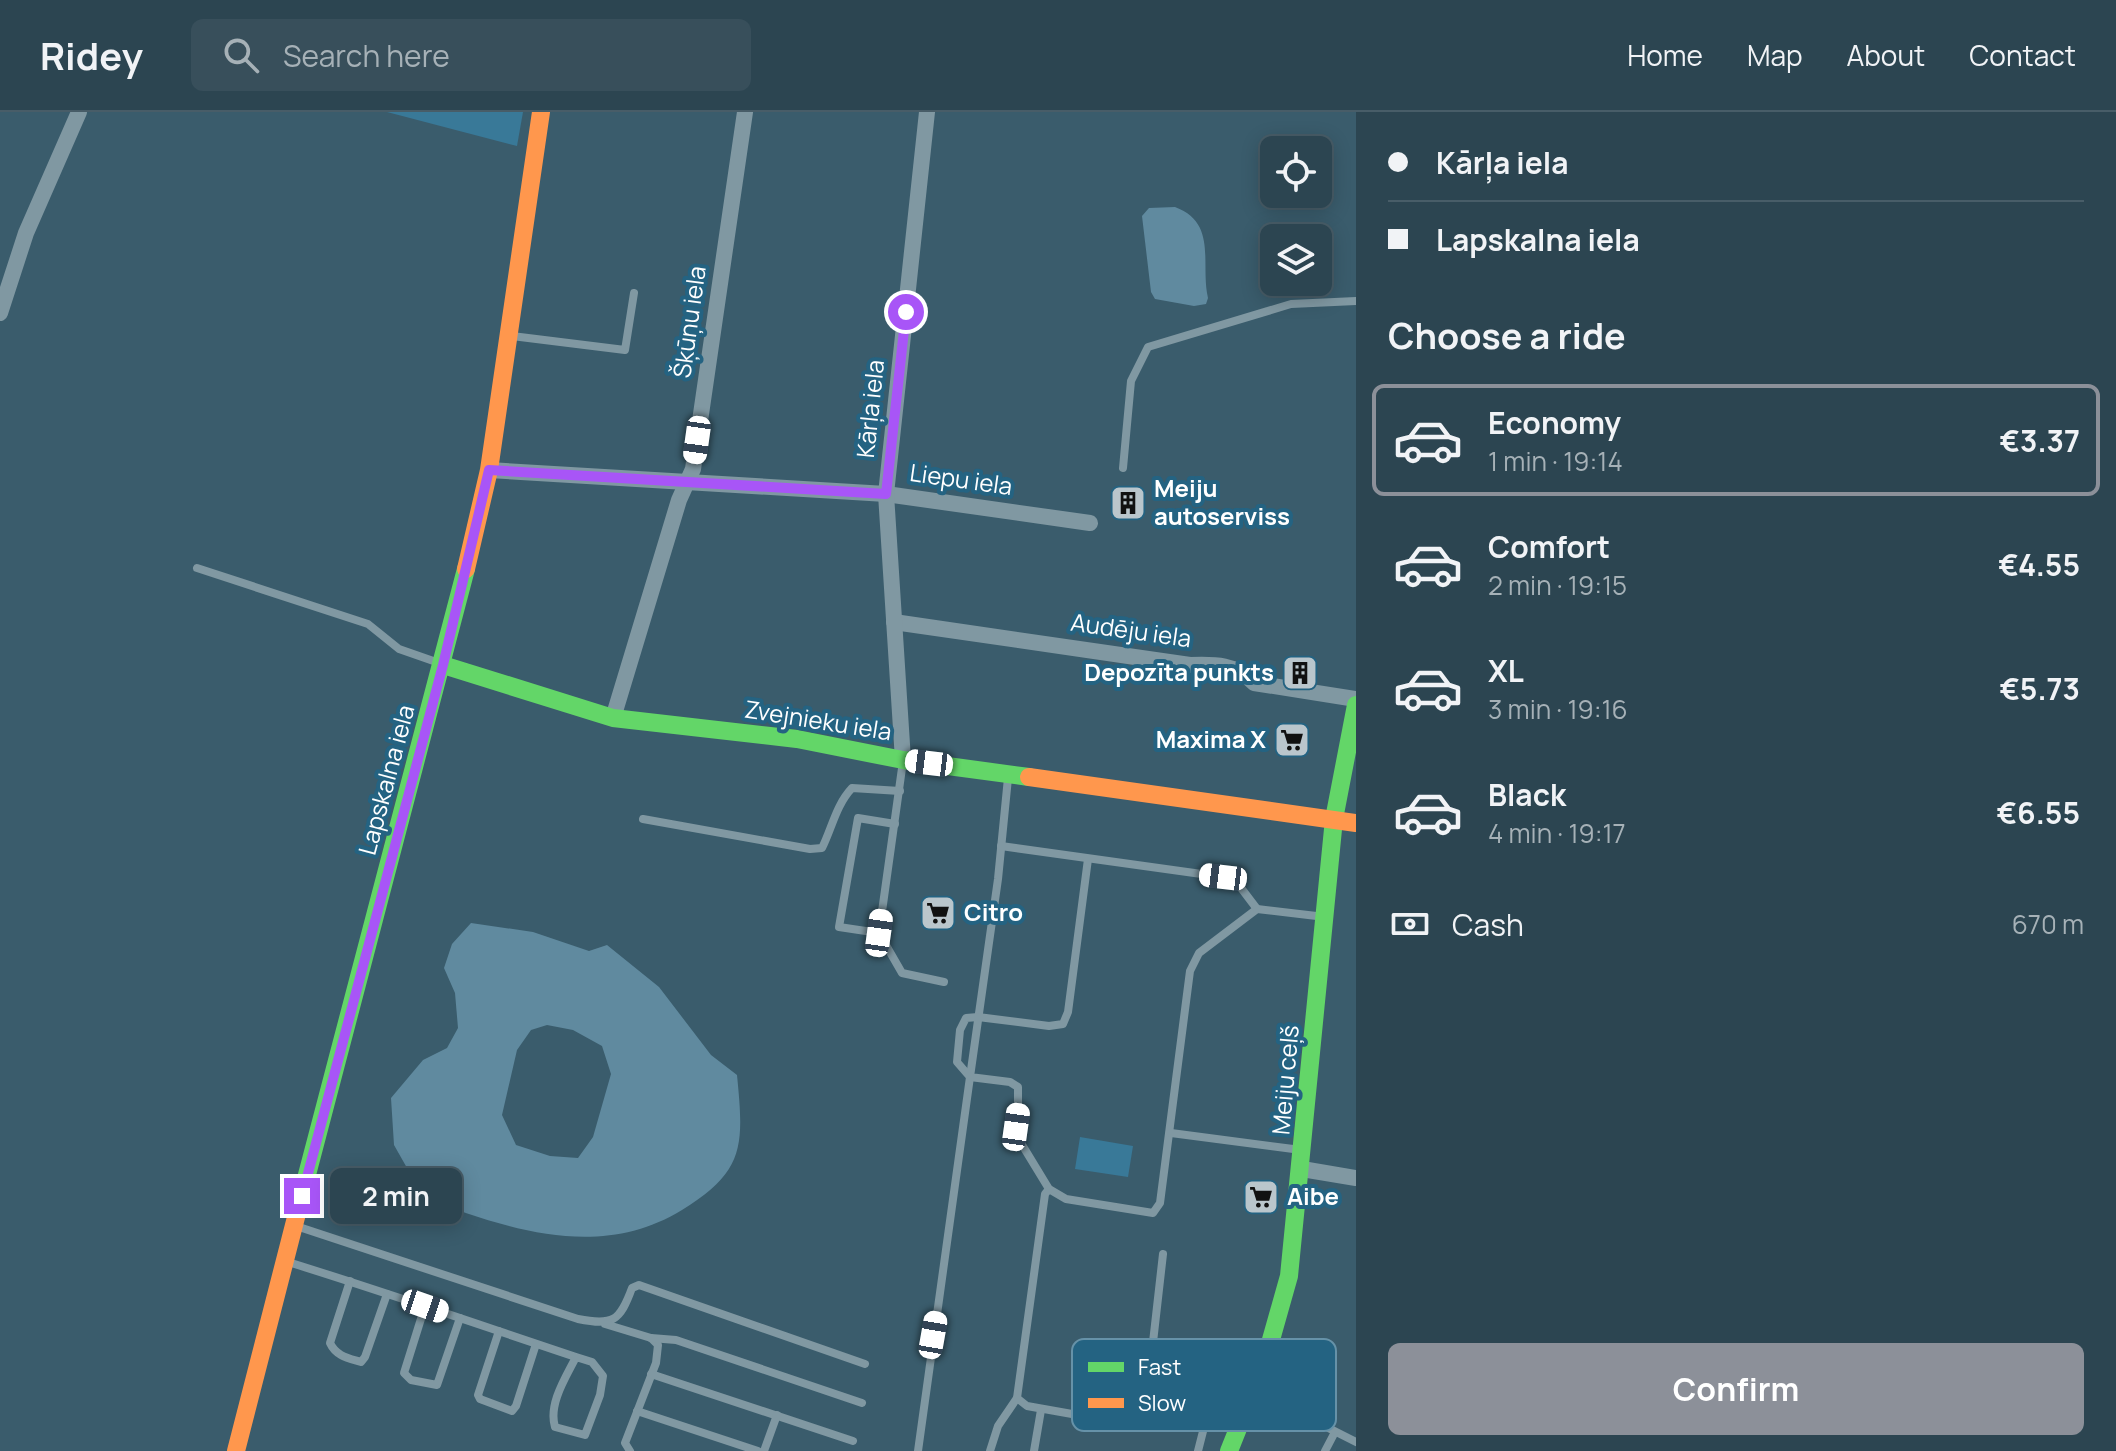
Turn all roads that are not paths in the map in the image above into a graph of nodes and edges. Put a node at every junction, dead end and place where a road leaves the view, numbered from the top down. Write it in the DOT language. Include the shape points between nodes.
graph roads {
  1 [pos="79,112"];
  2 [pos="541,112"];
  3 [pos="745,112"];
  4 [pos="927,112"];
  5 [pos="634,293"];
  6 [pos="1356,301"];
  7 [pos="0,313"];
  8 [pos="507,336"];
  9 [pos="1123,468"];
  10 [pos="489,470"];
  11 [pos="685,482"];
  12 [pos="886,494"];
  13 [pos="1090,523"];
  14 [pos="197,568"];
  15 [pos="894,622"];
  16 [pos="443,665"];
  17 [pos="1356,699"];
  18 [pos="1356,705"];
  19 [pos="613,718"];
  20 [pos="903,760"];
  21 [pos="1009,773"];
  22 [pos="900,791"];
  23 [pos="643,819"];
  24 [pos="1334,819"];
  25 [pos="1356,823"];
  26 [pos="895,824"];
  27 [pos="1001,846"];
  28 [pos="1088,859"];
  29 [pos="1257,909"];
  30 [pos="1325,917"];
  31 [pos="879,933"];
  32 [pos="944,982"];
  33 [pos="978,1017"];
  34 [pos="970,1077"];
  35 [pos="1171,1133"];
  36 [pos="1303,1159"];
  37 [pos="1356,1178"];
  38 [pos="1049,1189"];
  39 [pos="295,1226"];
  40 [pos="1163,1254"];
  41 [pos="285,1261"];
  42 [pos="350,1281"];
  43 [pos="387,1294"];
  44 [pos="425,1306"];
  45 [pos="460,1318"];
  46 [pos="604,1324"];
  47 [pos="499,1331"];
  48 [pos="651,1338"];
  49 [pos="1154,1339"];
  50 [pos="1272,1339"];
  51 [pos="536,1344"];
  52 [pos="576,1357"];
  53 [pos="865,1364"];
  54 [pos="651,1374"];
  55 [pos="1017,1398"];
  56 [pos="862,1403"];
  57 [pos="1041,1410"];
  58 [pos="637,1411"];
  59 [pos="777,1415"];
  60 [pos="1072,1415"];
  61 [pos="1203,1431"];
  62 [pos="1237,1431"];
  63 [pos="1335,1432"];
  64 [pos="853,1441"];
  65 [pos="1356,1442"];
  66 [pos="239,1450"];
  67 [pos="630,1451"];
  68 [pos="758,1451"];
  69 [pos="764,1451"];
  70 [pos="918,1451"];
  71 [pos="990,1451"];
  72 [pos="1034,1451"];
  73 [pos="1198,1451"];
  74 [pos="1229,1451"];
  75 [pos="1325,1451"];
  1 -- 7 [label="street" via="26,233"];
  2 -- 8 [label="street, Lapskalna iela" via="528,151"];
  3 -- 11 [label="street, Šķūņu iela" via="693,469"];
  4 -- 12 [label="street, Kārļa iela"];
  5 -- 8 [label="lane" via="625,350"];
  6 -- 9 [label="lane" via="1291,304 1148,347 1131,381"];
  8 -- 10 [label="street, Lapskalna iela"];
  10 -- 11 [label="street, Liepu iela"];
  10 -- 16 [label="street, Lapskalna iela"];
  11 -- 12 [label="street, Liepu iela"];
  11 -- 19 [label="street, Šķūņu iela"];
  12 -- 13 [label="street, Liepu iela"];
  12 -- 15 [label="street, Kārļa iela"];
  14 -- 16 [label="lane" via="368,624 399,649"];
  15 -- 17 [label="street, Audēju iela" via="1190,665 1216,664 1244,672 1254,683"];
  15 -- 20 [label="street, Kārļa iela"];
  16 -- 19 [label="street, Zvejnieku iela"];
  16 -- 39 [label="street, Lapskalna iela"];
  18 -- 24 [label="street, Meiju ceļš"];
  19 -- 20 [label="street, Zvejnieku iela" via="797,739"];
  20 -- 21 [label="street, Zvejnieku iela"];
  20 -- 22 [label="lane"];
  21 -- 24 [label="street, Zvejnieku iela"];
  21 -- 27 [label="lane"];
  22 -- 23 [label="lane" via="852,788 840,801 822,848"];
  22 -- 26 [label="lane"];
  24 -- 25 [label="street, Zvejnieku iela"];
  24 -- 30 [label="street, Meiju ceļš"];
  26 -- 31 [label="lane"];
  26 -- 31 [label="lane" via="858,818 839,927"];
  27 -- 28 [label="lane"];
  27 -- 33 [label="lane"];
  28 -- 29 [label="lane" via="1235,880"];
  28 -- 33 [label="lane" via="1063,1024"];
  29 -- 30 [label="lane"];
  29 -- 35 [label="lane" via="1199,953 1190,971"];
  30 -- 36 [label="street, Meiju ceļš"];
  31 -- 32 [label="lane" via="902,973"];
  33 -- 34 [label="lane"];
  33 -- 34 [label="lane" via="966,1018 958,1046 957,1062"];
  34 -- 38 [label="lane" via="1018,1087 1018,1138"];
  34 -- 70 [label="lane"];
  35 -- 36 [label="lane"];
  35 -- 38 [label="lane" via="1160,1203 1153,1213 1066,1199"];
  36 -- 37 [label="street"];
  36 -- 50 [label="street, Meiju ceļš" via="1289,1276"];
  38 -- 55 [label="lane"];
  39 -- 41 [label="street, Lapskalna iela"];
  39 -- 46 [label="lane" via="549,1311"];
  40 -- 49 [label="lane"];
  41 -- 42 [label="lane"];
  41 -- 66 [label="street, Lapskalna iela"];
  42 -- 43 [label="lane"];
  42 -- 43 [label="lane" via="330,1343 347,1358 361,1362 365,1357"];
  43 -- 44 [label="lane"];
  44 -- 45 [label="lane"];
  44 -- 45 [label="lane" via="406,1359 404,1373 411,1380 437,1385"];
  45 -- 47 [label="lane"];
  46 -- 48 [label="lane"];
  46 -- 53 [label="lane" via="617,1318 632,1288 639,1285"];
  47 -- 51 [label="lane"];
  47 -- 51 [label="lane" via="478,1395 498,1407 512,1411 516,1406"];
  48 -- 54 [label="lane" via="658,1345"];
  48 -- 56 [label="lane" via="676,1340"];
  51 -- 52 [label="lane"];
  52 -- 52 [label="lane" via="592,1362 603,1376 585,1435 555,1427 552,1418"];
  54 -- 58 [label="lane"];
  54 -- 59 [label="lane"];
  55 -- 57 [label="lane"];
  55 -- 71 [label="lane" via="998,1426"];
  57 -- 60 [label="lane"];
  57 -- 72 [label="lane"];
  58 -- 67 [label="lane" via="625,1443"];
  58 -- 68 [label="lane"];
  59 -- 64 [label="lane"];
  59 -- 69 [label="lane"];
  61 -- 73 [label="lane"];
  62 -- 74 [label="street, Meiju ceļš"];
  63 -- 65 [label="lane"];
  63 -- 75 [label="lane"];
}
